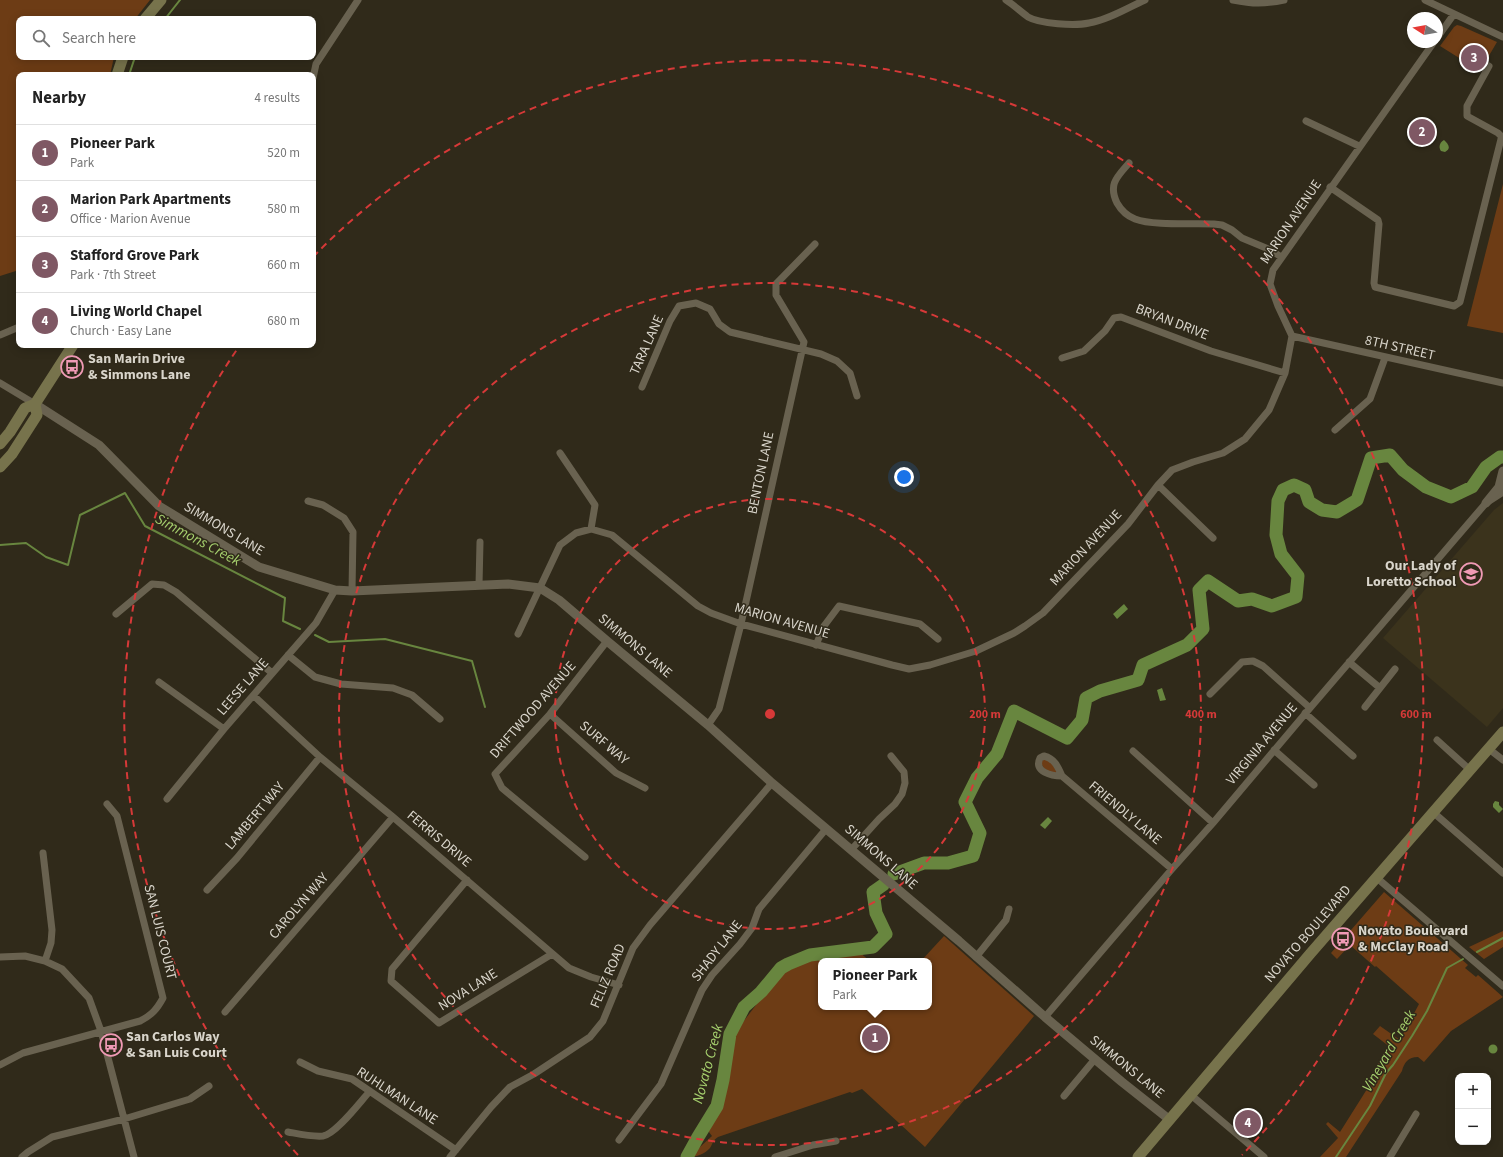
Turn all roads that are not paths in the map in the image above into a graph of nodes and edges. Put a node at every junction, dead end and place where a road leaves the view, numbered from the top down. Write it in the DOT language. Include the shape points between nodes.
graph roads {
  1 [pos="161,0"];
  2 [pos="357,0"];
  3 [pos="1006,0"];
  4 [pos="1145,0"];
  5 [pos="1233,0"];
  6 [pos="1284,0"];
  7 [pos="1425,0"];
  8 [pos="1454,14"];
  9 [pos="148,16"];
  10 [pos="1443,30"];
  11 [pos="1503,37"];
  12 [pos="1430,48"];
  13 [pos="122,60"];
  14 [pos="1488,66"];
  15 [pos="118,72"];
  16 [pos="314,72"];
  17 [pos="1306,121"];
  18 [pos="1359,146"];
  19 [pos="1129,163"];
  20 [pos="1330,187"];
  21 [pos="815,244"];
  22 [pos="1281,257"];
  23 [pos="16,328"];
  24 [pos="0,335"];
  25 [pos="1292,336"];
  26 [pos="70,348"];
  27 [pos="801,350"];
  28 [pos="1062,358"];
  29 [pos="1385,358"];
  30 [pos="1285,373"];
  31 [pos="0,383"];
  32 [pos="1503,383"];
  33 [pos="642,388"];
  34 [pos="857,396"];
  35 [pos="35,404"];
  36 [pos="1335,430"];
  37 [pos="0,444"];
  38 [pos="560,453"];
  39 [pos="0,467"];
  40 [pos="1503,471"];
  41 [pos="1158,485"];
  42 [pos="1503,492"];
  43 [pos="308,501"];
  44 [pos="1486,503"];
  45 [pos="591,528"];
  46 [pos="1213,538"];
  47 [pos="480,542"];
  48 [pos="480,585"];
  49 [pos="540,588"];
  50 [pos="335,590"];
  51 [pos="352,591"];
  52 [pos="116,614"];
  53 [pos="741,624"];
  54 [pos="518,634"];
  55 [pos="938,639"];
  56 [pos="607,641"];
  57 [pos="816,645"];
  58 [pos="288,655"];
  59 [pos="1349,662"];
  60 [pos="1395,669"];
  61 [pos="272,673"];
  62 [pos="159,682"];
  63 [pos="1380,688"];
  64 [pos="1210,694"];
  65 [pos="254,696"];
  66 [pos="1365,707"];
  67 [pos="1307,710"];
  68 [pos="550,714"];
  69 [pos="440,719"];
  70 [pos="708,725"];
  71 [pos="224,729"];
  72 [pos="1503,732"];
  73 [pos="1437,740"];
  74 [pos="1489,749"];
  75 [pos="1274,750"];
  76 [pos="1133,751"];
  77 [pos="891,756"];
  78 [pos="1353,756"];
  79 [pos="320,757"];
  80 [pos="1503,760"];
  81 [pos="1470,770"];
  82 [pos="1062,776"];
  83 [pos="772,783"];
  84 [pos="1314,785"];
  85 [pos="644,788"];
  86 [pos="167,799"];
  87 [pos="107,804"];
  88 [pos="1434,813"];
  89 [pos="393,817"];
  90 [pos="1213,823"];
  91 [pos="826,829"];
  92 [pos="852,850"];
  93 [pos="43,853"];
  94 [pos="585,857"];
  95 [pos="1172,869"];
  96 [pos="1503,874"];
  97 [pos="1377,878"];
  98 [pos="467,880"];
  99 [pos="207,890"];
  100 [pos="1009,909"];
  101 [pos="552,954"];
  102 [pos="976,957"];
  103 [pos="0,958"];
  104 [pos="45,961"];
  105 [pos="618,985"];
  106 [pos="1503,986"];
  107 [pos="225,1012"];
  108 [pos="1045,1017"];
  109 [pos="101,1031"];
  110 [pos="1095,1059"];
  111 [pos="300,1062"];
  112 [pos="0,1064"];
  113 [pos="209,1086"];
  114 [pos="370,1091"];
  115 [pos="1191,1095"];
  116 [pos="1064,1096"];
  117 [pos="1416,1114"];
  118 [pos="124,1119"];
  119 [pos="1170,1120"];
  120 [pos="288,1132"];
  121 [pos="619,1140"];
  122 [pos="836,1141"];
  123 [pos="456,1150"];
  124 [pos="22,1157"];
  125 [pos="134,1157"];
  126 [pos="450,1157"];
  127 [pos="775,1157"];
  128 [pos="1138,1157"];
  129 [pos="1264,1157"];
  130 [pos="1390,1157"];
  1 -- 9 [label="main road"];
  2 -- 16 [label="street" via="316,64"];
  3 -- 4 [label="street" via="1029,17 1045,22 1067,24 1089,23 1112,16"];
  5 -- 6 [label="street" via="1265,4"];
  7 -- 8 [label="street"];
  8 -- 10 [label="street"];
  8 -- 11 [label="street"];
  12 -- 18 [label="street, MARION AVENUE"];
  13 -- 15 [label="main road"];
  14 -- 20 [label="street" via="1467,106 1467,116 1498,132 1501,139 1458,304 1454,306 1375,287 1378,220"];
  17 -- 18 [label="street"];
  18 -- 20 [label="street, MARION AVENUE"];
  19 -- 22 [label="street" via="1116,178 1113,187 1114,196 1124,213 1146,222 1222,225"];
  20 -- 22 [label="street, MARION AVENUE"];
  21 -- 27 [label="street, BENTON LANE" via="776,284 776,295 804,342"];
  22 -- 25 [label="street, MARION AVENUE" via="1273,270 1270,284"];
  23 -- 24 [label="street"];
  25 -- 29 [label="street, 8TH STREET"];
  25 -- 30 [label="street, MARION AVENUE"];
  26 -- 35 [label="main road"];
  27 -- 33 [label="street, TARA LANE" via="730,332 719,324 710,309 696,303 680,306 670,321"];
  27 -- 34 [label="street" via="821,354 837,361 850,373"];
  27 -- 53 [label="street, BENTON LANE"];
  28 -- 30 [label="street, BRYAN DRIVE" via="1084,351 1105,331 1114,318 1121,317 1211,351"];
  29 -- 32 [label="street, 8TH STREET"];
  29 -- 36 [label="street" via="1370,399"];
  30 -- 41 [label="street, MARION AVENUE" via="1269,410 1245,439 1224,454 1172,470"];
  31 -- 35 [label="street, SIMMONS LANE"];
  35 -- 37 [label="main road" via="25,408"];
  35 -- 39 [label="main road" via="36,415 12,454"];
  35 -- 50 [label="street, SIMMONS LANE" via="99,445 159,506 259,567"];
  38 -- 45 [label="street" via="595,505"];
  40 -- 44 [label="street" via="1499,487"];
  41 -- 46 [label="street"];
  41 -- 57 [label="street, MARION AVENUE" via="1128,524 1043,613 996,642 976,651 910,669"];
  42 -- 44 [label="street, VIRGINIA AVENUE"];
  43 -- 51 [label="street" via="323,505 344,518 353,532"];
  44 -- 59 [label="street, VIRGINIA AVENUE"];
  45 -- 49 [label="street" via="576,533 560,546"];
  45 -- 53 [label="street, MARION AVENUE" via="612,535 698,606"];
  47 -- 48 [label="street"];
  48 -- 49 [label="street, SIMMONS LANE" via="508,584"];
  48 -- 51 [label="street, SIMMONS LANE"];
  49 -- 54 [label="street"];
  49 -- 56 [label="street, SIMMONS LANE" via="560,600"];
  50 -- 51 [label="street, SIMMONS LANE"];
  50 -- 58 [label="street, LEESE LANE" via="316,623"];
  52 -- 61 [label="street" via="152,584 164,585 176,592"];
  53 -- 57 [label="street, MARION AVENUE"];
  53 -- 70 [label="street, BENTON LANE" via="720,709"];
  55 -- 57 [label="street" via="920,624 839,606 824,626"];
  56 -- 68 [label="street, DRIFTWOOD AVENUE"];
  56 -- 70 [label="street, SIMMONS LANE"];
  58 -- 61 [label="street, LEESE LANE"];
  58 -- 69 [label="street" via="315,677 342,684 393,688 412,695"];
  59 -- 63 [label="street"];
  59 -- 67 [label="street, VIRGINIA AVENUE"];
  60 -- 63 [label="street"];
  61 -- 65 [label="street, LEESE LANE"];
  62 -- 71 [label="street"];
  63 -- 66 [label="street"];
  64 -- 67 [label="street" via="1242,662 1253,661 1263,666"];
  65 -- 71 [label="street, LEESE LANE"];
  65 -- 79 [label="street, FERRIS DRIVE"];
  67 -- 75 [label="street, VIRGINIA AVENUE"];
  67 -- 78 [label="street"];
  68 -- 85 [label="street, SURF WAY" via="616,773"];
  68 -- 94 [label="street, DRIFTWOOD AVENUE" via="495,774 502,788"];
  70 -- 83 [label="street, SIMMONS LANE"];
  71 -- 86 [label="street, LEESE LANE"];
  72 -- 74 [label="main road, NOVATO BOULEVARD"];
  73 -- 81 [label="street"];
  74 -- 80 [label="street"];
  74 -- 81 [label="main road, NOVATO BOULEVARD"];
  75 -- 84 [label="street"];
  75 -- 90 [label="street, VIRGINIA AVENUE"];
  76 -- 90 [label="street"];
  77 -- 92 [label="street" via="904,772 902,794"];
  79 -- 89 [label="street, FERRIS DRIVE"];
  79 -- 99 [label="street, LAMBERT WAY" via="237,858"];
  81 -- 88 [label="main road, NOVATO BOULEVARD"];
  82 -- 95 [label="street, FRIENDLY LANE"];
  83 -- 91 [label="street, SIMMONS LANE"];
  83 -- 105 [label="street, FELIZ ROAD" via="650,925 633,948"];
  87 -- 109 [label="street, SAN LUIS COURT" via="117,816 163,998 152,1015 125,1026"];
  88 -- 96 [label="street"];
  88 -- 97 [label="main road, NOVATO BOULEVARD"];
  89 -- 98 [label="street, FERRIS DRIVE"];
  89 -- 107 [label="street, CAROLYN WAY"];
  90 -- 95 [label="street, VIRGINIA AVENUE"];
  91 -- 92 [label="street, SIMMONS LANE"];
  91 -- 121 [label="street, SHADY LANE" via="759,910 752,928 702,990 661,1084"];
  92 -- 102 [label="street, SIMMONS LANE"];
  93 -- 104 [label="street" via="52,930"];
  95 -- 108 [label="street, VIRGINIA AVENUE"];
  97 -- 106 [label="street"];
  97 -- 115 [label="main road, NOVATO BOULEVARD"];
  98 -- 101 [label="street, FERRIS DRIVE"];
  98 -- 101 [label="street, NOVA LANE" via="392,969 391,981 440,1023"];
  100 -- 102 [label="street" via="1006,920"];
  101 -- 105 [label="street, FERRIS DRIVE" via="569,968"];
  102 -- 108 [label="street, SIMMONS LANE"];
  103 -- 104 [label="street" via="25,956"];
  104 -- 109 [label="street" via="62,969 89,998"];
  105 -- 123 [label="street, FELIZ ROAD" via="603,1021 590,1037 510,1087"];
  108 -- 110 [label="street, SIMMONS LANE"];
  109 -- 112 [label="street, SAN LUIS COURT" via="22,1053"];
  109 -- 118 [label="street"];
  110 -- 116 [label="street"];
  110 -- 119 [label="street, SIMMONS LANE"];
  111 -- 114 [label="street, RUHLMAN LANE" via="318,1071 352,1080"];
  113 -- 118 [label="street" via="190,1099"];
  114 -- 120 [label="street" via="339,1126 324,1136"];
  114 -- 123 [label="street, RUHLMAN LANE"];
  115 -- 119 [label="main road, NOVATO BOULEVARD"];
  115 -- 129 [label="street"];
  117 -- 130 [label="street"];
  118 -- 124 [label="street" via="52,1137"];
  118 -- 125 [label="street"];
  119 -- 128 [label="main road, NOVATO BOULEVARD"];
  122 -- 127 [label="street" via="814,1144"];
  123 -- 126 [label="street, FELIZ ROAD"];
}
